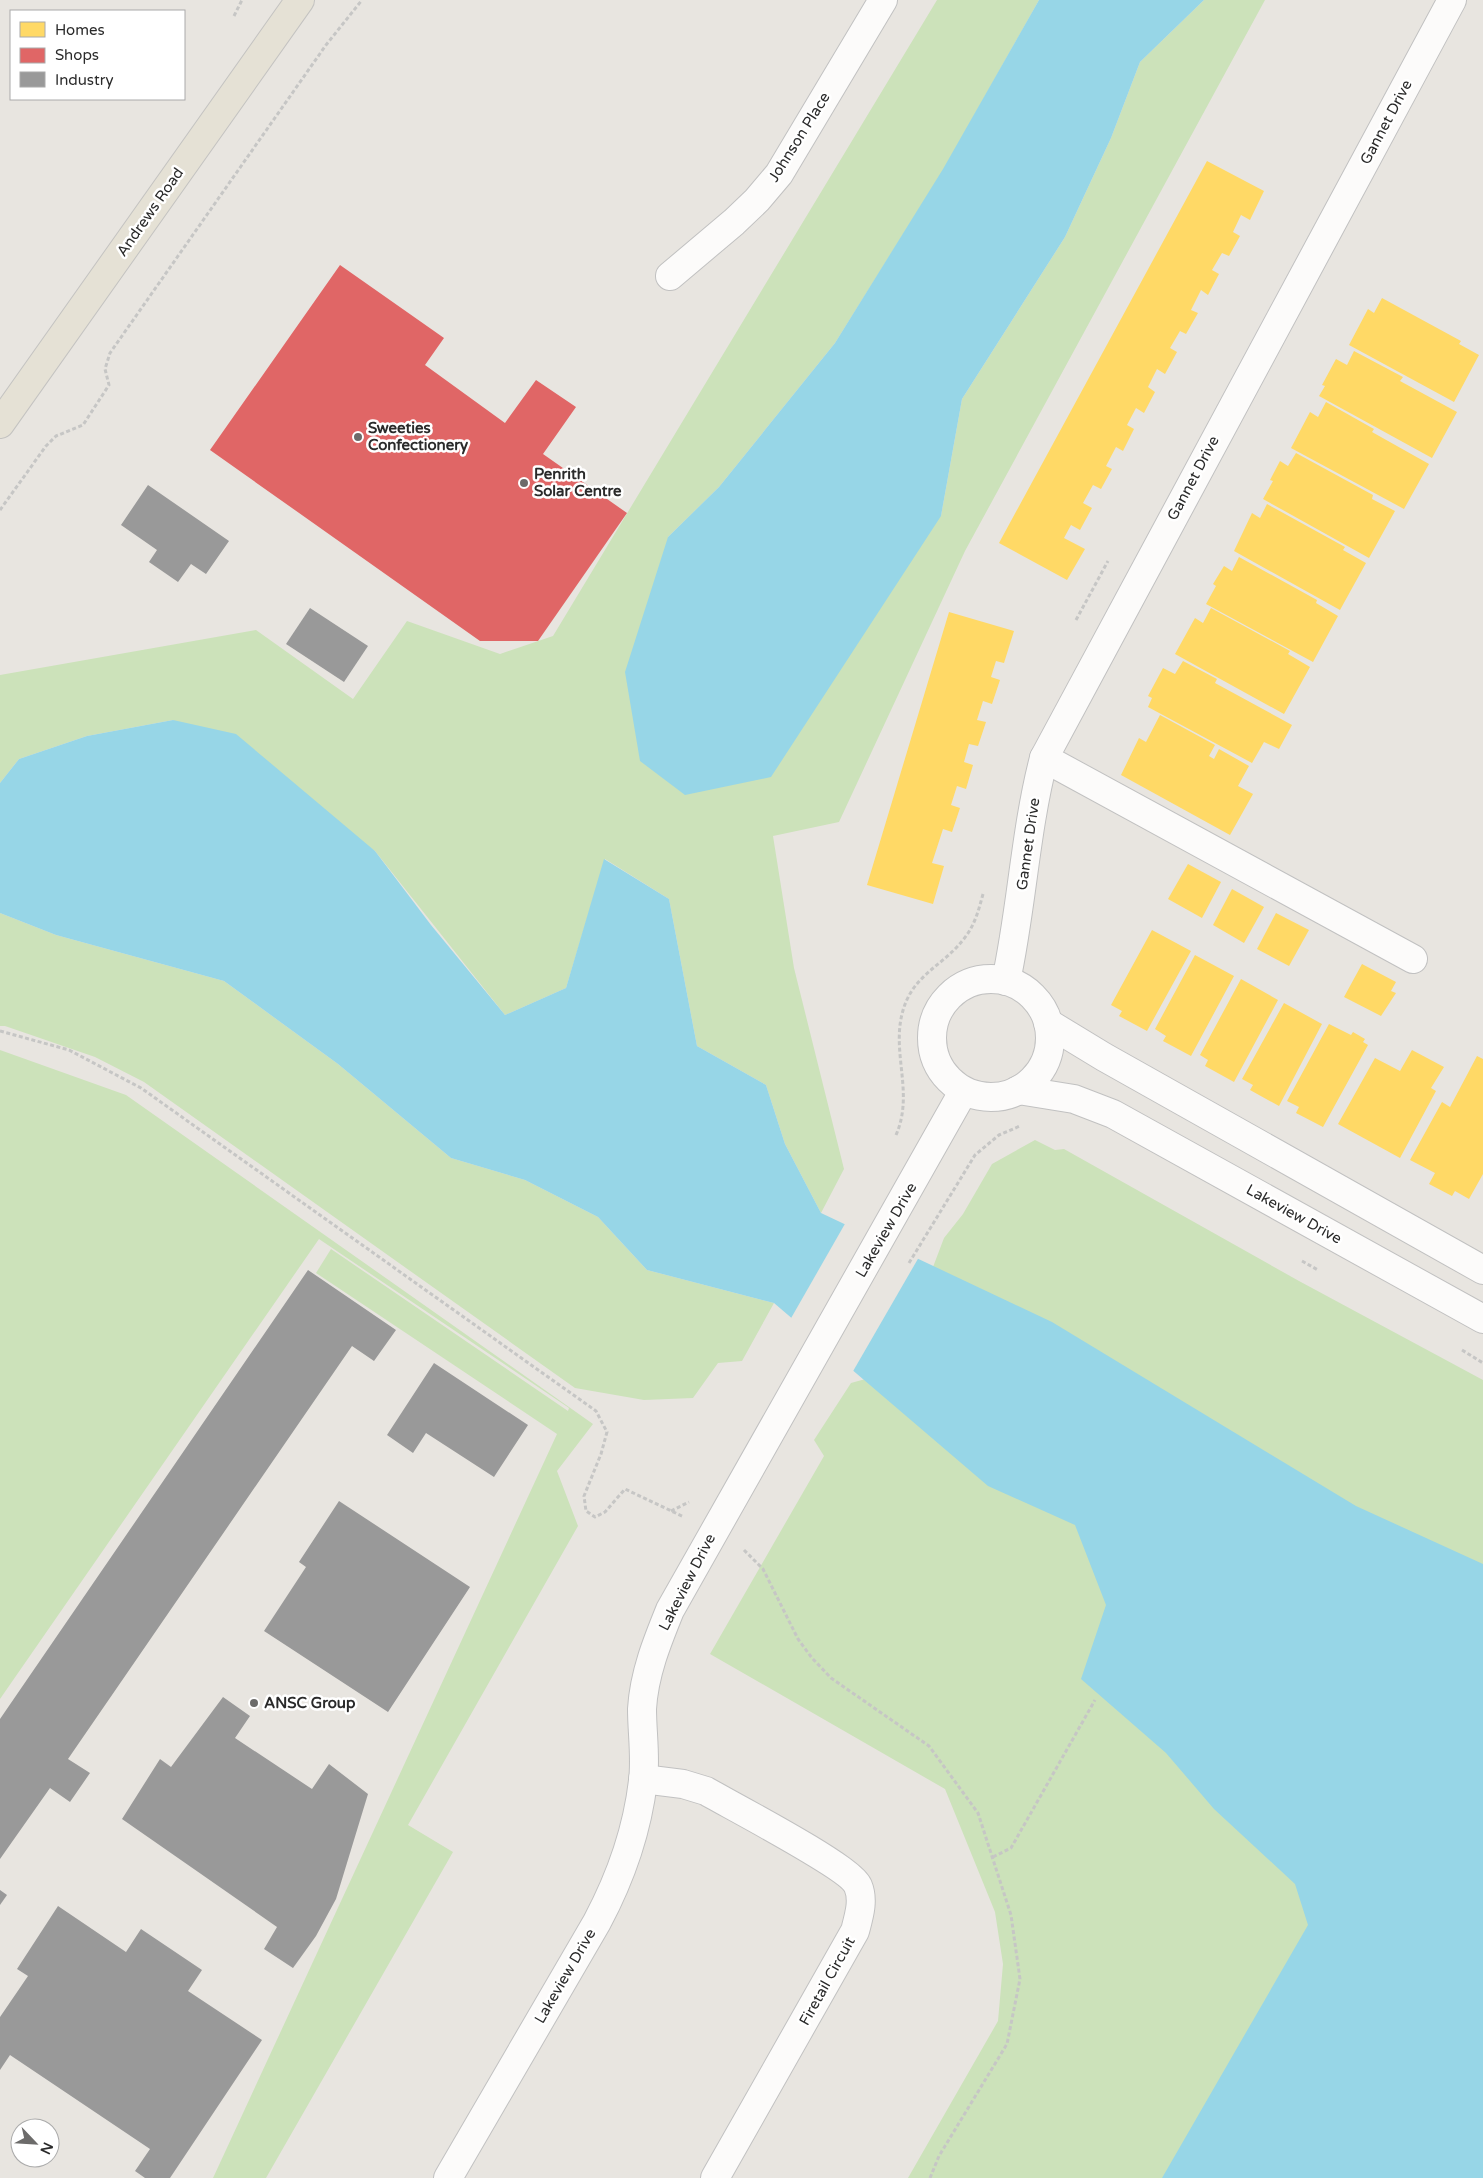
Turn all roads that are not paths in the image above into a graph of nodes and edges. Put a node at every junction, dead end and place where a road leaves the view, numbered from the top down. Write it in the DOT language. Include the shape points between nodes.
graph roads {
  1 [pos="300,0"];
  2 [pos="883,0"];
  3 [pos="1452,0"];
  4 [pos="670,276"];
  5 [pos="0,424"];
  6 [pos="1044,758"];
  7 [pos="1413,959"];
  8 [pos="1006,981"];
  9 [pos="1048,1023"];
  10 [pos="1018,1090"];
  11 [pos="963,1092"];
  12 [pos="1483,1270"];
  13 [pos="1483,1319"];
  14 [pos="643,1779"];
  15 [pos="448,2178"];
  16 [pos="715,2178"];
  1 -- 5 [label="main road, Andrews Road"];
  2 -- 4 [label="street, Johnson Place" via="778,174 734,222"];
  3 -- 6 [label="street, Gannet Drive"];
  6 -- 7 [label="street"];
  6 -- 8 [label="street, Gannet Drive" via="1033,798"];
  8 -- 9 [label="street" via="1025,990 1039,1004"];
  8 -- 11 [label="street" via="990,979 957,989 945,1000 937,1015 932,1031 936,1056 948,1078"];
  9 -- 10 [label="street" via="1050,1042 1044,1061 1034,1078"];
  9 -- 12 [label="street"];
  10 -- 11 [label="street" via="999,1096"];
  10 -- 13 [label="street, Lakeview Drive" via="1074,1099 1113,1114"];
  11 -- 14 [label="street, Lakeview Drive" via="670,1610 646,1675 642,1707"];
  14 -- 15 [label="street, Lakeview Drive" via="636,1826 612,1894"];
  14 -- 16 [label="street, Firetail Circuit" via="683,1784 706,1791 836,1866 857,1884 861,1898 855,1931"];
}
